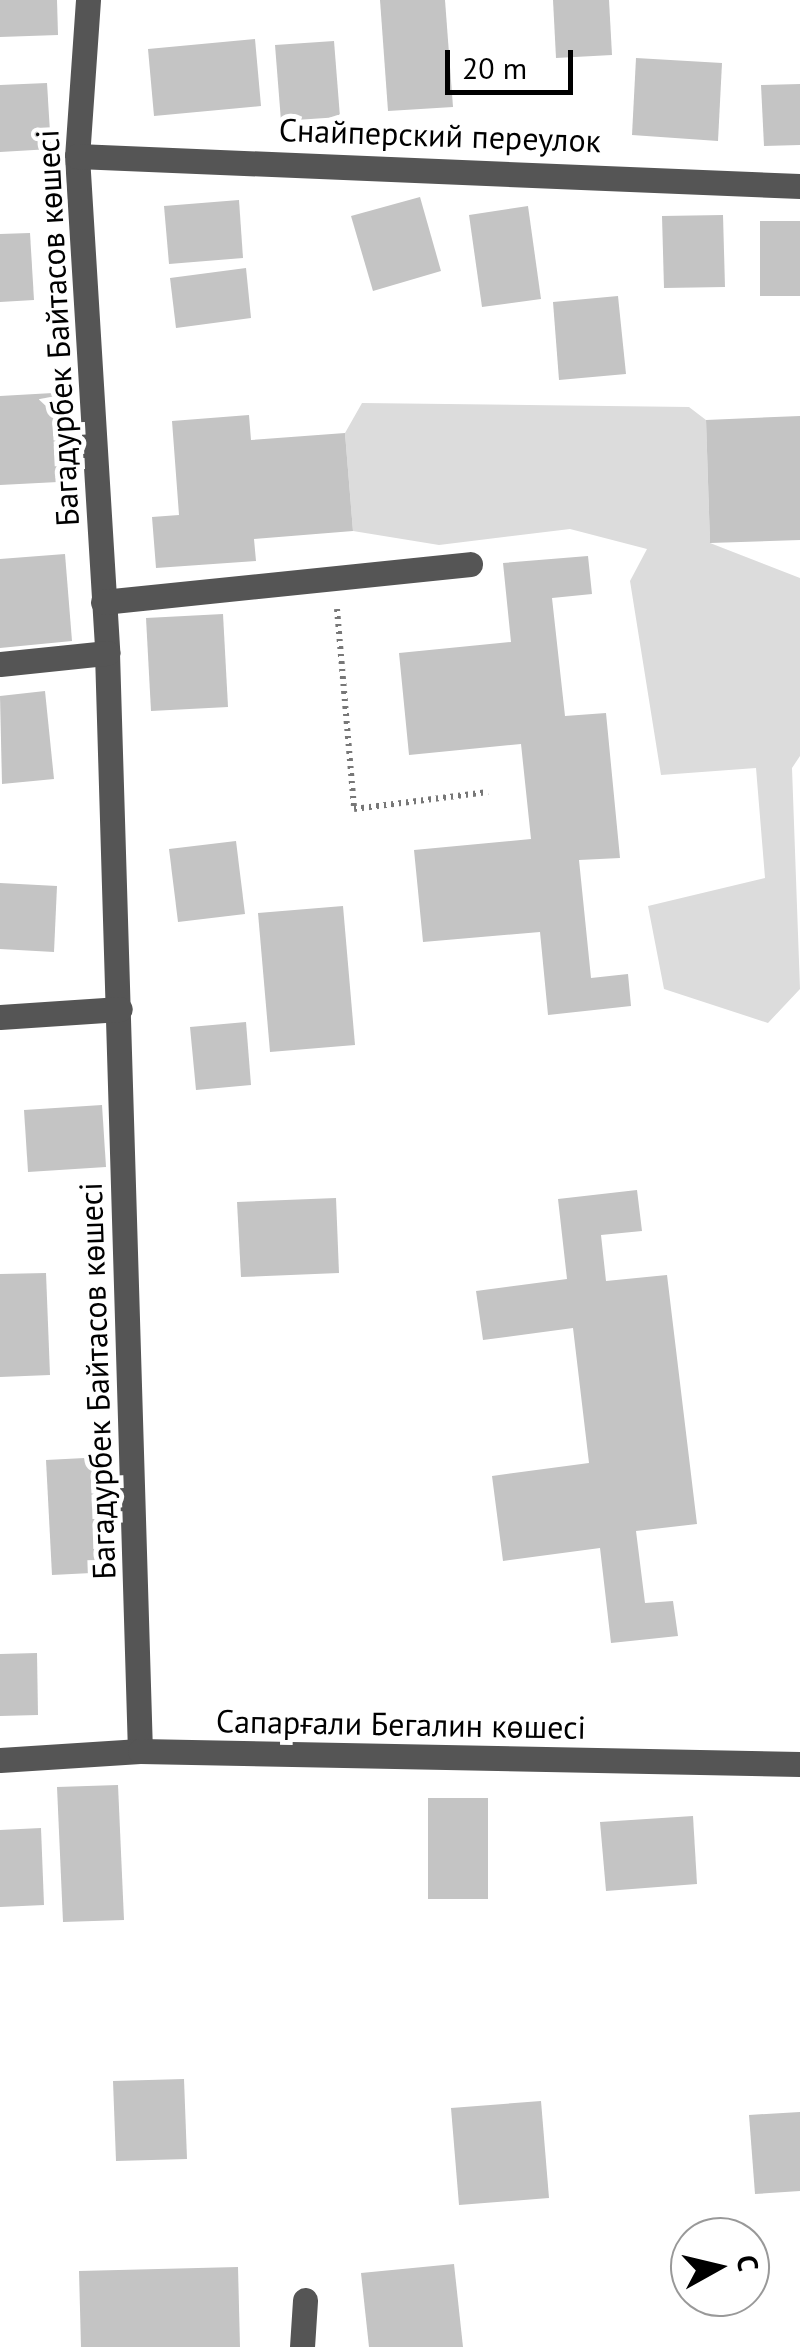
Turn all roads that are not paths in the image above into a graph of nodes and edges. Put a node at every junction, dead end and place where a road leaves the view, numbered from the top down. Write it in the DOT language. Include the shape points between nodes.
graph roads {
  1 [pos="88,0"];
  2 [pos="77,156"];
  3 [pos="800,186"];
  4 [pos="470,564"];
  5 [pos="103,602"];
  6 [pos="107,654"];
  7 [pos="0,664"];
  8 [pos="120,1009"];
  9 [pos="0,1016"];
  10 [pos="140,1751"];
  11 [pos="0,1760"];
  12 [pos="800,1764"];
  13 [pos="305,2300"];
  14 [pos="302,2347"];
  1 -- 2 [label="street, Багадурбек Байтасов көшесі"];
  2 -- 3 [label="street, Снайперский переулок"];
  2 -- 5 [label="street, Багадурбек Байтасов көшесі"];
  4 -- 5 [label="street"];
  5 -- 6 [label="street, Багадурбек Байтасов көшесі"];
  6 -- 7 [label="street"];
  6 -- 8 [label="street, Багадурбек Байтасов көшесі"];
  8 -- 9 [label="street"];
  8 -- 10 [label="street, Багадурбек Байтасов көшесі"];
  10 -- 11 [label="street, Сапарғали Бегалин көшесі"];
  10 -- 12 [label="street, Сапарғали Бегалин көшесі"];
  13 -- 14 [label="street"];
}
